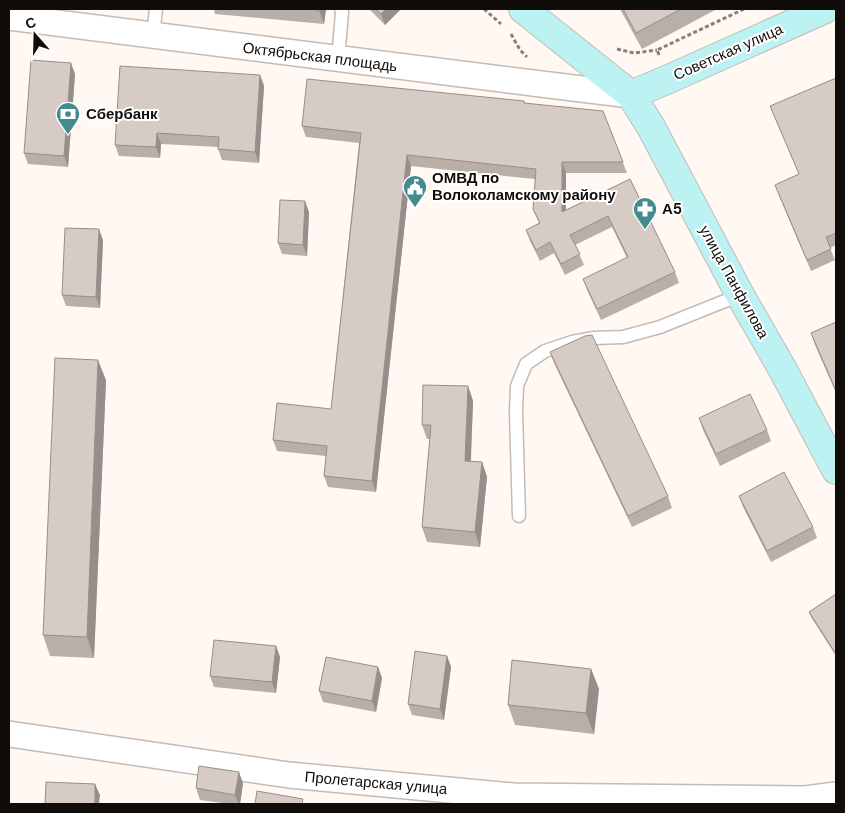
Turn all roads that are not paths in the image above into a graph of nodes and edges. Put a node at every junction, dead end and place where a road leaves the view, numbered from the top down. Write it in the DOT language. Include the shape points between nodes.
graph roads {
  1 [pos="156,9"];
  2 [pos="341,9"];
  3 [pos="523,9"];
  4 [pos="825,9"];
  5 [pos="9,18"];
  6 [pos="153,36"];
  7 [pos="338,59"];
  8 [pos="631,94"];
  9 [pos="740,295"];
  10 [pos="836,470"];
  11 [pos="519,516"];
  12 [pos="9,734"];
  13 [pos="836,795"];
  1 -- 6 [label="lane"];
  2 -- 7 [label="lane"];
  3 -- 8 [label="main road"];
  4 -- 8 [label="main road, Советская улица"];
  5 -- 6 [label="street, Октябрьская площадь"];
  6 -- 7 [label="street, Октябрьская площадь"];
  7 -- 8 [label="street, Октябрьская площадь"];
  8 -- 9 [label="main road, улица Панфилова"];
  9 -- 10 [label="main road, улица Панфилова"];
  9 -- 11 [label="lane" via="660,327 623,337 572,342 545,351 526,364 517,386"];
  12 -- 13 [label="street, Пролетарская улица" via="289,775 513,796 805,799"];
}
